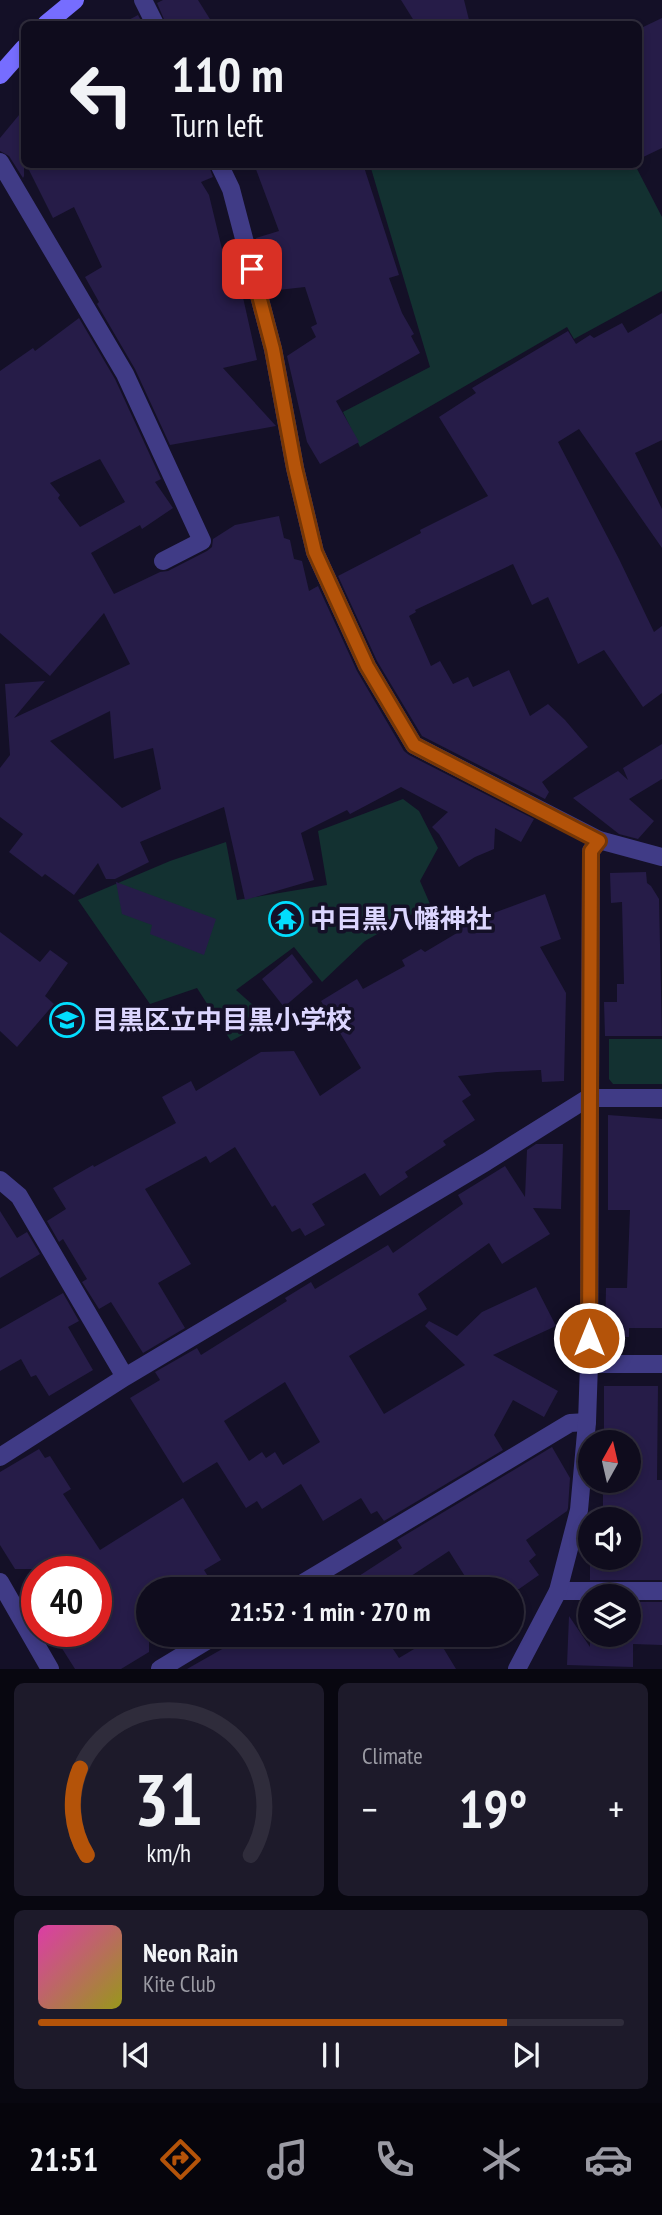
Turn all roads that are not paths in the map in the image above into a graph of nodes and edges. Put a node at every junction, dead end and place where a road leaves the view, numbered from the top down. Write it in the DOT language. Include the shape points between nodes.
graph roads {
  1 [pos="75,0"];
  2 [pos="143,0"];
  3 [pos="50,21"];
  4 [pos="154,21"];
  5 [pos="21,51"];
  6 [pos="0,75"];
  7 [pos="0,162"];
  8 [pos="221,168"];
  9 [pos="163,561"];
  10 [pos="599,841"];
  11 [pos="662,857"];
  12 [pos="588,1098"];
  13 [pos="662,1098"];
  14 [pos="0,1181"];
  15 [pos="589,1364"];
  16 [pos="662,1364"];
  17 [pos="125,1377"];
  18 [pos="587,1422"];
  19 [pos="0,1457"];
  20 [pos="313,1577"];
  21 [pos="0,1582"];
  22 [pos="558,1591"];
  23 [pos="662,1591"];
  24 [pos="196,1647"];
  25 [pos="50,1669"];
  26 [pos="160,1669"];
  27 [pos="517,1669"];
  1 -- 3 [label="main road"];
  2 -- 4 [label="street"];
  5 -- 6 [label="main road"];
  7 -- 9 [label="street" via="125,374 202,541"];
  8 -- 10 [label="street" via="273,349 315,552 367,666 414,745"];
  10 -- 11 [label="street"];
  10 -- 12 [label="street" via="591,851"];
  12 -- 13 [label="street"];
  12 -- 15 [label="street"];
  12 -- 17 [label="street"];
  14 -- 17 [label="street" via="19,1196"];
  15 -- 16 [label="street"];
  15 -- 18 [label="street"];
  17 -- 19 [label="street"];
  18 -- 20 [label="street" via="570,1423"];
  18 -- 22 [label="street" via="579,1510"];
  21 -- 25 [label="street"];
  22 -- 23 [label="street"];
  22 -- 27 [label="street"];
  24 -- 26 [label="street"];
}
